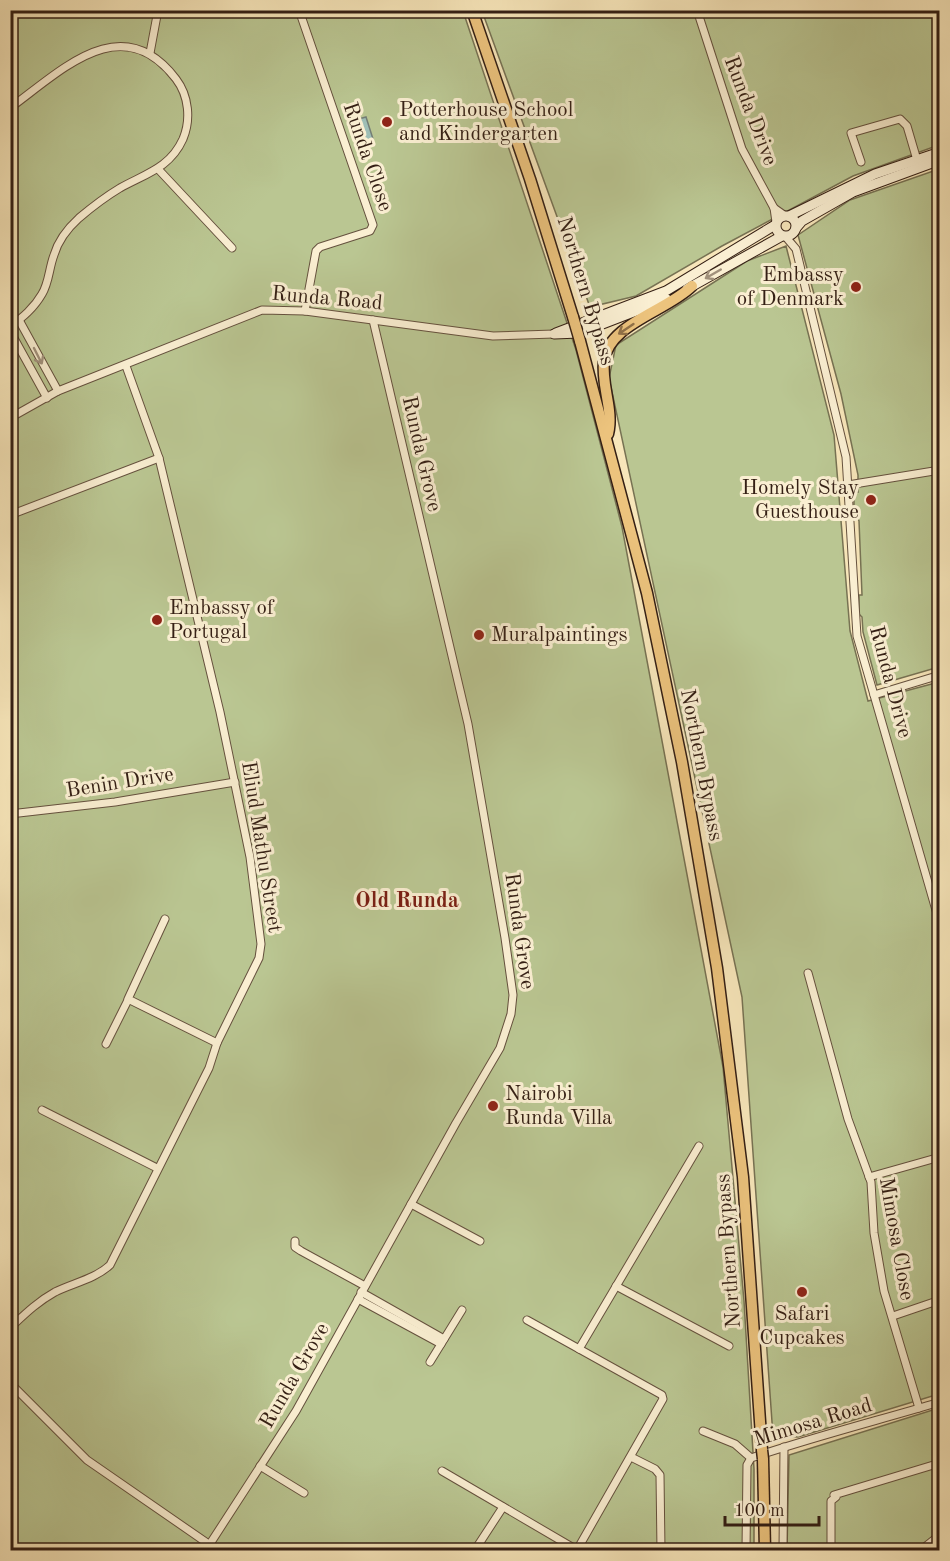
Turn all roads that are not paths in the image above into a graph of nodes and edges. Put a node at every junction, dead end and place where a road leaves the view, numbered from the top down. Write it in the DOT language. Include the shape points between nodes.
graph roads {
  1 [pos="158,10"];
  2 [pos="472,10"];
  3 [pos="697,10"];
  4 [pos="300,13"];
  5 [pos="150,53"];
  6 [pos="10,108"];
  7 [pos="939,152"];
  8 [pos="917,160"];
  9 [pos="939,160"];
  10 [pos="861,162"];
  11 [pos="159,170"];
  12 [pos="781,219"];
  13 [pos="789,233"];
  14 [pos="232,248"];
  15 [pos="692,286"];
  16 [pos="305,310"];
  17 [pos="19,320"];
  18 [pos="373,320"];
  19 [pos="10,329"];
  20 [pos="554,334"];
  21 [pos="126,366"];
  22 [pos="58,392"];
  23 [pos="47,398"];
  24 [pos="10,417"];
  25 [pos="607,439"];
  26 [pos="159,458"];
  27 [pos="939,470"];
  28 [pos="848,485"];
  29 [pos="10,515"];
  30 [pos="939,675"];
  31 [pos="874,694"];
  32 [pos="235,782"];
  33 [pos="10,802"];
  34 [pos="11,814"];
  35 [pos="165,919"];
  36 [pos="939,924"];
  37 [pos="808,973"];
  38 [pos="128,1000"];
  39 [pos="217,1043"];
  40 [pos="106,1044"];
  41 [pos="42,1110"];
  42 [pos="699,1146"];
  43 [pos="939,1157"];
  44 [pos="157,1168"];
  45 [pos="869,1177"];
  46 [pos="411,1203"];
  47 [pos="295,1241"];
  48 [pos="480,1241"];
  49 [pos="616,1286"];
  50 [pos="361,1292"];
  51 [pos="939,1300"];
  52 [pos="462,1311"];
  53 [pos="893,1316"];
  54 [pos="528,1320"];
  55 [pos="10,1328"];
  56 [pos="443,1341"];
  57 [pos="729,1346"];
  58 [pos="579,1349"];
  59 [pos="430,1362"];
  60 [pos="10,1383"];
  61 [pos="939,1402"];
  62 [pos="919,1408"];
  63 [pos="703,1431"];
  64 [pos="784,1447"];
  65 [pos="631,1456"];
  66 [pos="751,1458"];
  67 [pos="939,1463"];
  68 [pos="260,1466"];
  69 [pos="442,1471"];
  70 [pos="304,1493"];
  71 [pos="503,1507"];
  72 [pos="939,1535"];
  73 [pos="208,1548"];
  74 [pos="475,1551"];
  75 [pos="577,1551"];
  76 [pos="661,1551"];
  77 [pos="746,1551"];
  78 [pos="765,1551"];
  79 [pos="783,1551"];
  80 [pos="831,1551"];
  81 [pos="921,1551"];
  1 -- 5 [label="street"];
  2 -- 25 [label="main road, Northern Bypass, bridge" via="530,179"];
  3 -- 12 [label="street, Runda Drive" via="742,149"];
  4 -- 16 [label="street, Runda Close" via="373,225 370,231 316,251"];
  5 -- 6 [label="street" via="120,45 93,51"];
  5 -- 11 [label="street" via="179,83 188,121 179,147"];
  7 -- 8 [label="street, Runda Road"];
  8 -- 10 [label="street" via="907,126 900,119 850,133"];
  8 -- 12 [label="street, Runda Road" via="858,181"];
  9 -- 13 [label="street, Runda Road" via="853,192 802,221"];
  11 -- 14 [label="street"];
  11 -- 17 [label="street" via="103,199 65,233 54,254 43,294"];
  12 -- 13 [label="street, Runda Drive" via="777,232"];
  12 -- 13 [label="street, Runda Drive" via="794,219"];
  12 -- 20 [label="street, Runda Road" via="666,291"];
  13 -- 15 [label="street, Runda Road, one-way"];
  13 -- 28 [label="street, Runda Drive" via="841,431"];
  15 -- 20 [label="street, Runda Road" via="579,333"];
  15 -- 25 [label="main road, one-way" via="678,300 611,339 604,360 610,416"];
  16 -- 18 [label="street, Runda Road"];
  16 -- 21 [label="street, Runda Road" via="262,310"];
  17 -- 19 [label="street"];
  17 -- 22 [label="street, one-way"];
  18 -- 20 [label="street, Runda Road" via="493,336"];
  18 -- 46 [label="street, Runda Grove" via="468,724 513,995 500,1048"];
  19 -- 23 [label="street"];
  21 -- 22 [label="street, Runda Road"];
  21 -- 26 [label="street, Eliud Mathu Street"];
  22 -- 23 [label="street, Runda Road"];
  23 -- 24 [label="street, Runda Road"];
  25 -- 78 [label="main road, Northern Bypass" via="667,687 717,968 741,1154"];
  26 -- 29 [label="street"];
  26 -- 32 [label="street, Eliud Mathu Street"];
  27 -- 28 [label="street"];
  28 -- 31 [label="street, Runda Drive" via="857,636"];
  30 -- 31 [label="street"];
  31 -- 36 [label="street, Runda Drive"];
  32 -- 34 [label="street, Benin Drive"];
  32 -- 39 [label="street, Eliud Mathu Street" via="261,944 259,958"];
  33 -- 34 [label="street"];
  35 -- 38 [label="street"];
  37 -- 45 [label="street, Mimosa Close" via="848,1119"];
  38 -- 39 [label="street"];
  38 -- 40 [label="street"];
  39 -- 44 [label="street, Eliud Mathu Street" via="209,1068"];
  41 -- 44 [label="street"];
  42 -- 49 [label="street"];
  43 -- 45 [label="street"];
  44 -- 55 [label="street, Eliud Mathu Street" via="110,1265 103,1272 55,1292"];
  45 -- 53 [label="street, Mimosa Close" via="884,1292"];
  46 -- 48 [label="street"];
  46 -- 50 [label="street, Runda Grove"];
  47 -- 50 [label="street" via="301,1251"];
  49 -- 57 [label="street"];
  49 -- 58 [label="street"];
  50 -- 56 [label="street"];
  50 -- 68 [label="street, Runda Grove" via="296,1411"];
  51 -- 53 [label="street"];
  52 -- 56 [label="street"];
  53 -- 62 [label="street, Mimosa Close"];
  54 -- 58 [label="street"];
  56 -- 59 [label="street"];
  58 -- 65 [label="street" via="662,1395"];
  60 -- 73 [label="street" via="87,1460"];
  61 -- 62 [label="street, Mimosa Road"];
  62 -- 64 [label="street, Mimosa Road"];
  63 -- 66 [label="street" via="735,1444"];
  64 -- 66 [label="street, Mimosa Road"];
  64 -- 79 [label="street"];
  65 -- 75 [label="street"];
  65 -- 76 [label="street" via="660,1475"];
  66 -- 77 [label="street, Mimosa Road" via="747,1465"];
  67 -- 80 [label="street" via="834,1495"];
  68 -- 70 [label="street"];
  68 -- 73 [label="street, Runda Grove"];
  69 -- 71 [label="street"];
  71 -- 74 [label="street"];
  71 -- 75 [label="street"];
  72 -- 81 [label="street"];
}
